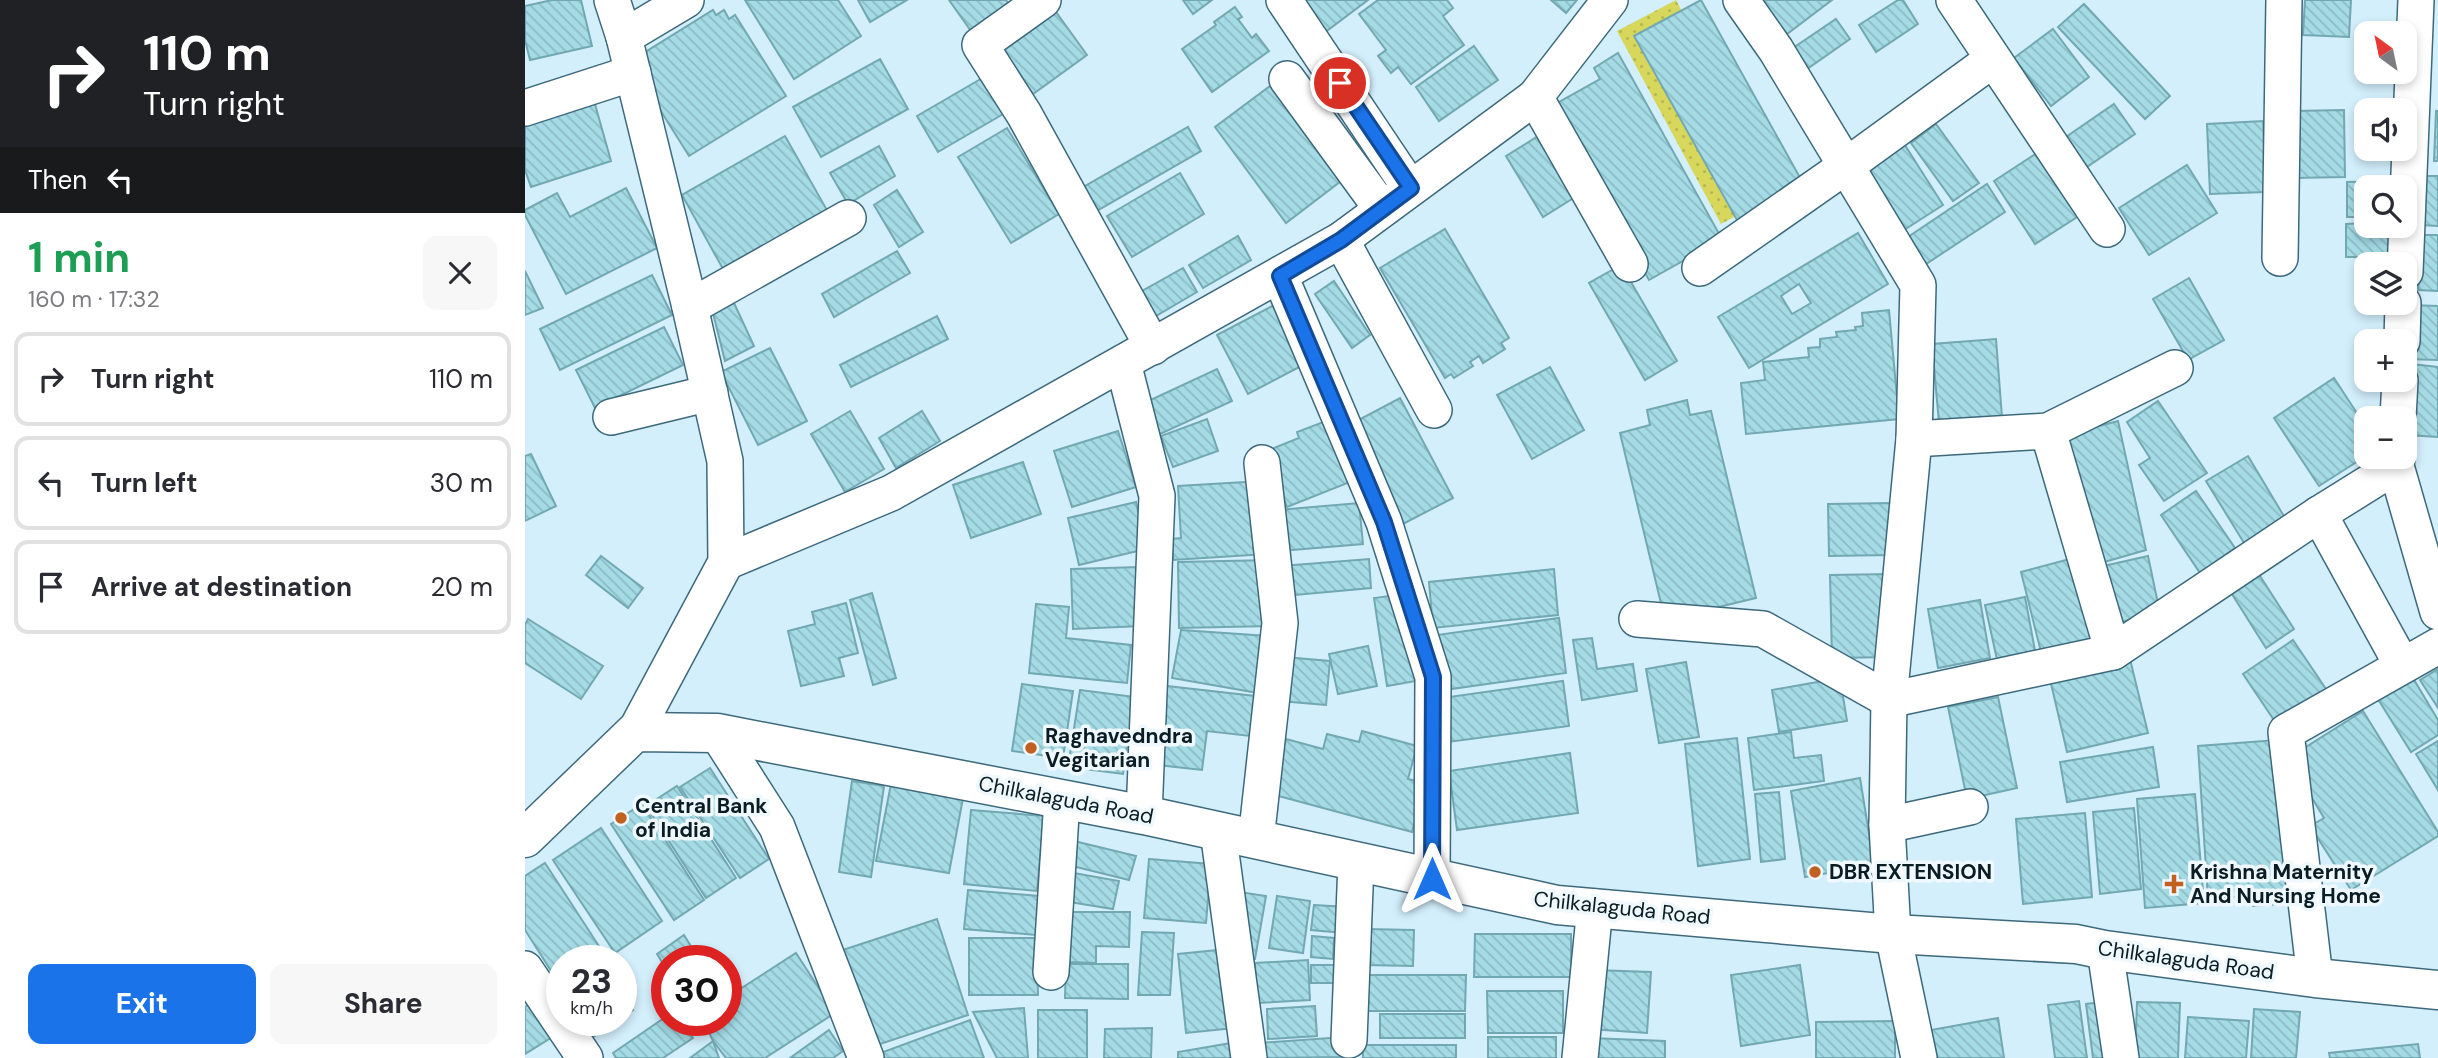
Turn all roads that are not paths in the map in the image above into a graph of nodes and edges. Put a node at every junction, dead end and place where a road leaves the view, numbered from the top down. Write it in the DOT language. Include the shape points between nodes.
graph roads {
  1 [pos="612,0"];
  2 [pos="685,0"];
  3 [pos="1043,0"];
  4 [pos="1284,0"];
  5 [pos="1610,0"];
  6 [pos="1741,0"];
  7 [pos="1954,0"];
  8 [pos="2284,0"];
  9 [pos="2416,0"];
  10 [pos="624,37"];
  11 [pos="1992,60"];
  12 [pos="633,73"];
  13 [pos="1287,79"];
  14 [pos="1535,97"];
  15 [pos="525,108"];
  16 [pos="1846,166"];
  17 [pos="1411,188"];
  18 [pos="1381,209"];
  19 [pos="848,218"];
  20 [pos="2107,229"];
  21 [pos="1341,240"];
  22 [pos="2406,252"];
  23 [pos="2280,258"];
  24 [pos="1630,264"];
  25 [pos="1700,268"];
  26 [pos="1280,276"];
  27 [pos="690,307"];
  28 [pos="1153,346"];
  29 [pos="1123,363"];
  30 [pos="2175,368"];
  31 [pos="710,393"];
  32 [pos="1434,410"];
  33 [pos="611,416"];
  34 [pos="2048,430"];
  35 [pos="1915,439"];
  36 [pos="1262,463"];
  37 [pos="2385,469"];
  38 [pos="2399,469"];
  39 [pos="2319,514"];
  40 [pos="726,562"];
  41 [pos="2438,612"];
  42 [pos="1637,619"];
  43 [pos="2438,646"];
  44 [pos="2113,652"];
  45 [pos="2402,665"];
  46 [pos="1889,700"];
  47 [pos="635,732"];
  48 [pos="717,733"];
  49 [pos="1062,799"];
  50 [pos="1970,807"];
  51 [pos="1144,815"];
  52 [pos="1887,825"];
  53 [pos="1218,831"];
  54 [pos="525,838"];
  55 [pos="1256,840"];
  56 [pos="1356,863"];
  57 [pos="1432,879"];
  58 [pos="1595,907"];
  59 [pos="1893,933"];
  60 [pos="2105,950"];
  61 [pos="525,969"];
  62 [pos="1051,972"];
  63 [pos="2315,978"];
  64 [pos="2438,990"];
  65 [pos="1349,1040"];
  66 [pos="585,1058"];
  67 [pos="866,1058"];
  68 [pos="1249,1058"];
  69 [pos="1580,1058"];
  70 [pos="1919,1058"];
  71 [pos="2121,1058"];
  1 -- 10 [label="street"];
  2 -- 10 [label="street"];
  3 -- 28 [label="street" via="980,44"];
  4 -- 17 [label="street"];
  5 -- 14 [label="street"];
  6 -- 16 [label="street"];
  7 -- 11 [label="street"];
  8 -- 23 [label="street"];
  9 -- 22 [label="street"];
  10 -- 12 [label="street"];
  11 -- 16 [label="street"];
  11 -- 20 [label="street"];
  12 -- 15 [label="street"];
  12 -- 27 [label="street"];
  13 -- 18 [label="street"];
  14 -- 17 [label="street"];
  14 -- 24 [label="street"];
  16 -- 25 [label="street"];
  16 -- 35 [label="street" via="1918,285"];
  17 -- 18 [label="street"];
  18 -- 21 [label="street"];
  19 -- 27 [label="street"];
  21 -- 26 [label="street"];
  21 -- 32 [label="street"];
  26 -- 28 [label="street"];
  26 -- 57 [label="street" via="1384,522 1433,677"];
  27 -- 31 [label="street"];
  28 -- 29 [label="street"];
  29 -- 40 [label="street" via="891,493"];
  29 -- 51 [label="street" via="1157,496"];
  30 -- 34 [label="street"];
  31 -- 33 [label="street"];
  31 -- 40 [label="street" via="725,461"];
  34 -- 35 [label="street"];
  34 -- 44 [label="street"];
  35 -- 46 [label="street"];
  36 -- 55 [label="street" via="1280,623"];
  37 -- 39 [label="street"];
  38 -- 41 [label="street"];
  39 -- 44 [label="street"];
  39 -- 45 [label="street"];
  40 -- 47 [label="street"];
  42 -- 46 [label="street" via="1763,629"];
  43 -- 45 [label="street"];
  44 -- 46 [label="street"];
  45 -- 63 [label="street" via="2286,732"];
  46 -- 52 [label="street"];
  47 -- 48 [label="main road, Chilkalaguda Road"];
  47 -- 54 [label="main road"];
  48 -- 49 [label="main road, Chilkalaguda Road"];
  48 -- 67 [label="street" via="777,827"];
  49 -- 51 [label="main road, Chilkalaguda Road"];
  49 -- 62 [label="street"];
  50 -- 52 [label="street"];
  51 -- 53 [label="main road, Chilkalaguda Road"];
  52 -- 59 [label="street"];
  53 -- 55 [label="main road, Chilkalaguda Road"];
  53 -- 68 [label="street"];
  55 -- 56 [label="main road, Chilkalaguda Road"];
  56 -- 57 [label="main road, Chilkalaguda Road"];
  56 -- 65 [label="street"];
  57 -- 58 [label="main road, Chilkalaguda Road" via="1557,905"];
  58 -- 59 [label="main road, Chilkalaguda Road"];
  58 -- 69 [label="street"];
  59 -- 60 [label="main road, Chilkalaguda Road" via="2076,944"];
  59 -- 70 [label="street"];
  60 -- 63 [label="main road, Chilkalaguda Road"];
  60 -- 71 [label="street"];
  61 -- 66 [label="street"];
  63 -- 64 [label="main road, Chilkalaguda Road"];
}
